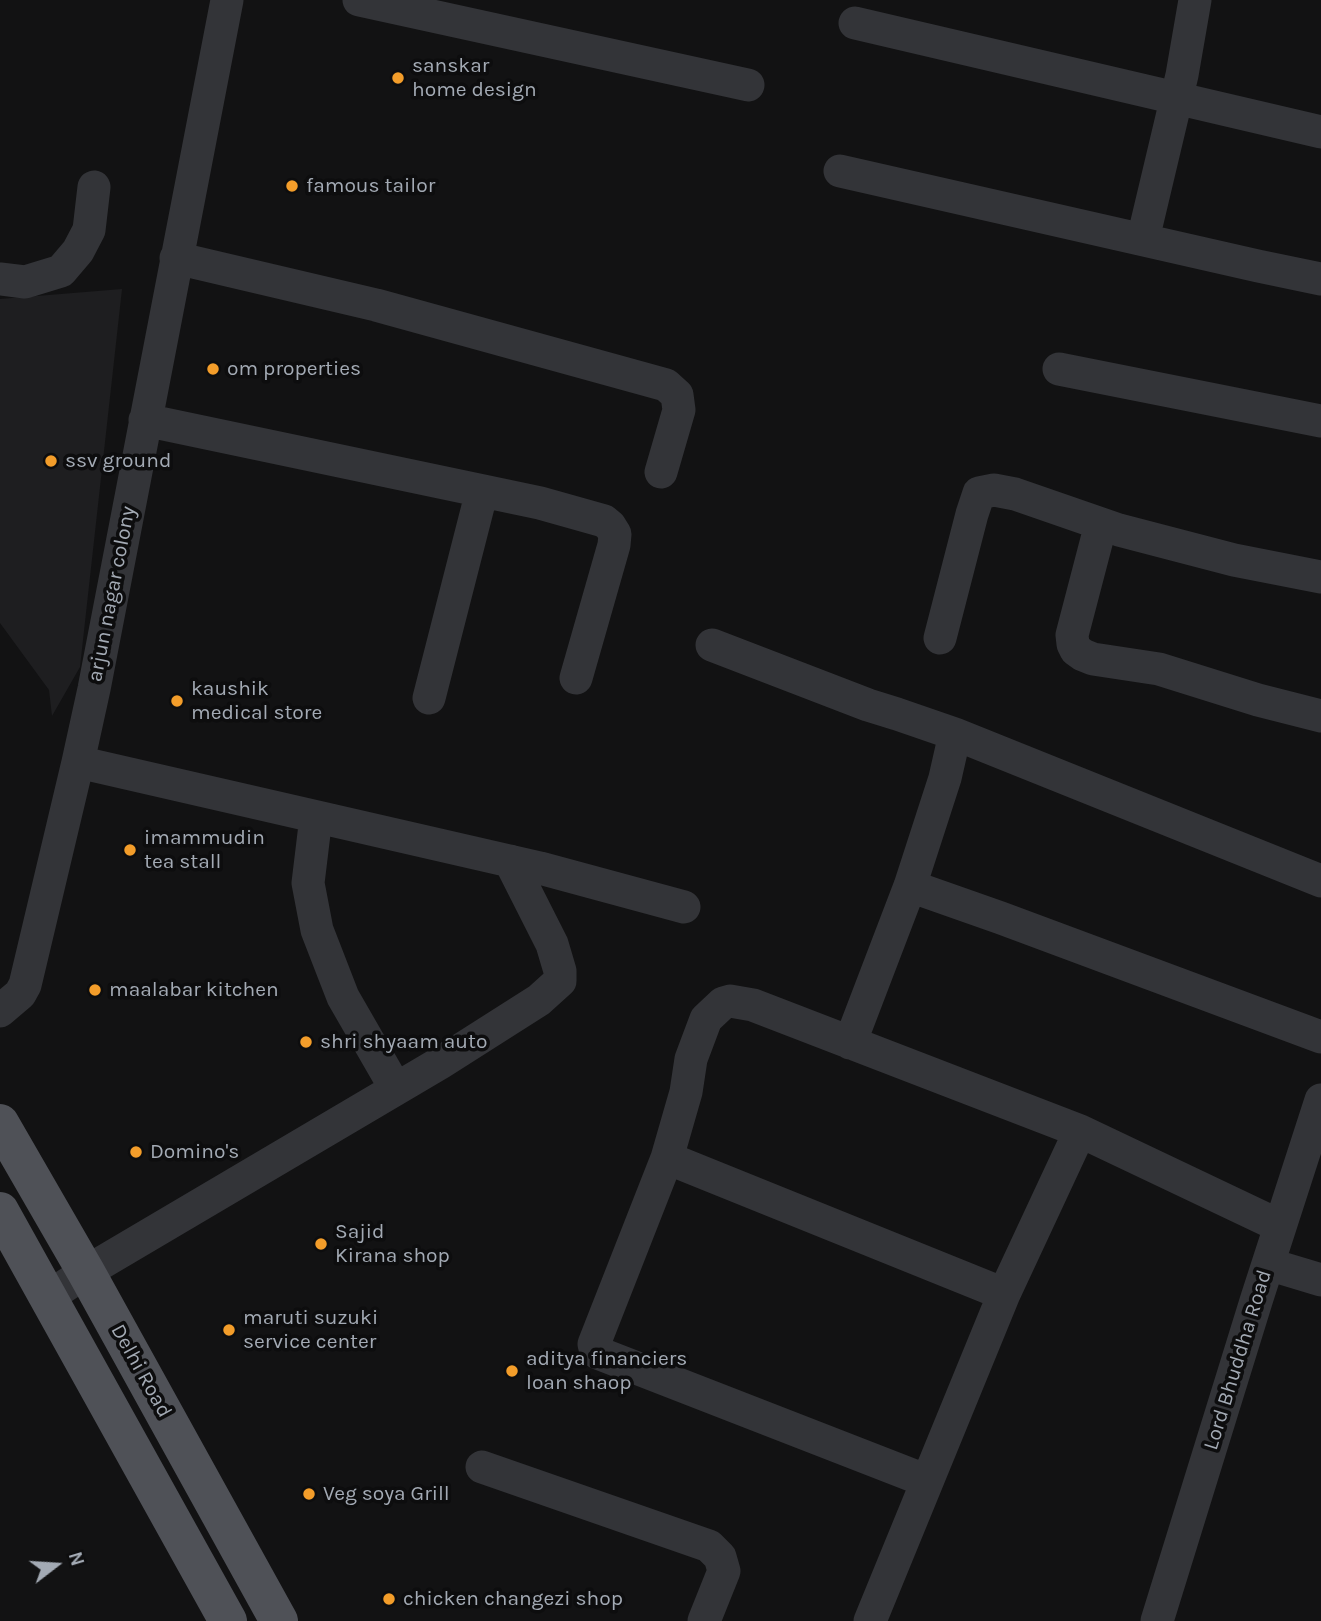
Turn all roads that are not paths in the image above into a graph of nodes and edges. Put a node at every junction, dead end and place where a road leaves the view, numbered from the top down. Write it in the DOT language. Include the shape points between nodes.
graph roads {
  1 [pos="227,0"];
  2 [pos="359,0"];
  3 [pos="1195,0"];
  4 [pos="855,23"];
  5 [pos="748,85"];
  6 [pos="1177,99"];
  7 [pos="1321,132"];
  8 [pos="840,171"];
  9 [pos="94,187"];
  10 [pos="1143,239"];
  11 [pos="176,258"];
  12 [pos="0,279"];
  13 [pos="1321,279"];
  14 [pos="1059,369"];
  15 [pos="145,420"];
  16 [pos="1321,421"];
  17 [pos="662,472"];
  18 [pos="482,491"];
  19 [pos="1101,524"];
  20 [pos="1321,577"];
  21 [pos="940,638"];
  22 [pos="712,645"];
  23 [pos="576,678"];
  24 [pos="429,698"];
  25 [pos="1321,716"];
  26 [pos="955,734"];
  27 [pos="78,762"];
  28 [pos="316,817"];
  29 [pos="510,861"];
  30 [pos="1321,881"];
  31 [pos="910,886"];
  32 [pos="684,907"];
  33 [pos="0,1012"];
  34 [pos="1321,1037"];
  35 [pos="850,1043"];
  36 [pos="396,1089"];
  37 [pos="1321,1100"];
  38 [pos="0,1123"];
  39 [pos="1080,1131"];
  40 [pos="667,1158"];
  41 [pos="1,1216"];
  42 [pos="1280,1226"];
  43 [pos="1268,1264"];
  44 [pos="86,1272"];
  45 [pos="1321,1280"];
  46 [pos="1004,1294"];
  47 [pos="48,1297"];
  48 [pos="482,1468"];
  49 [pos="927,1481"];
  50 [pos="228,1621"];
  51 [pos="279,1621"];
  52 [pos="704,1621"];
  53 [pos="870,1621"];
  54 [pos="1157,1621"];
  1 -- 11 [label="street, arjun nagar colony"];
  2 -- 5 [label="street"];
  3 -- 6 [label="street"];
  4 -- 6 [label="street"];
  6 -- 7 [label="street"];
  6 -- 10 [label="street"];
  8 -- 10 [label="street"];
  9 -- 12 [label="street" via="89,230 61,271 24,282"];
  10 -- 13 [label="street"];
  11 -- 15 [label="street, arjun nagar colony"];
  11 -- 17 [label="street" via="376,305 666,385 677,395 679,410"];
  14 -- 16 [label="street"];
  15 -- 18 [label="street"];
  15 -- 27 [label="street, arjun nagar colony"];
  18 -- 23 [label="street" via="604,521 615,534"];
  18 -- 24 [label="street"];
  19 -- 20 [label="street" via="1234,560"];
  19 -- 21 [label="street" via="1015,494 979,493"];
  19 -- 25 [label="street" via="1072,635 1076,650 1093,659 1159,669"];
  22 -- 26 [label="street"];
  26 -- 30 [label="street"];
  26 -- 31 [label="street"];
  27 -- 28 [label="street"];
  27 -- 33 [label="street, arjun nagar colony" via="25,985"];
  28 -- 29 [label="street"];
  28 -- 36 [label="street" via="308,883 317,930 343,997"];
  29 -- 32 [label="street"];
  29 -- 36 [label="street" via="552,944 560,981 539,1000"];
  31 -- 34 [label="street"];
  31 -- 35 [label="street"];
  35 -- 39 [label="street"];
  35 -- 40 [label="street" via="753,1006 723,1003 706,1019 691,1059"];
  36 -- 44 [label="street"];
  37 -- 42 [label="street, Lord Bhuddha Road"];
  38 -- 44 [label="main road, Delhi Road"];
  39 -- 42 [label="street"];
  39 -- 46 [label="street"];
  40 -- 46 [label="street"];
  40 -- 49 [label="street" via="594,1343 598,1353"];
  41 -- 47 [label="main road"];
  42 -- 43 [label="street, Lord Bhuddha Road"];
  43 -- 45 [label="street"];
  43 -- 54 [label="street, Lord Bhuddha Road"];
  44 -- 47 [label="street"];
  44 -- 51 [label="main road, Delhi Road"];
  46 -- 49 [label="street"];
  47 -- 50 [label="main road"];
  48 -- 52 [label="street" via="709,1546 724,1571"];
  49 -- 53 [label="street"];
}
